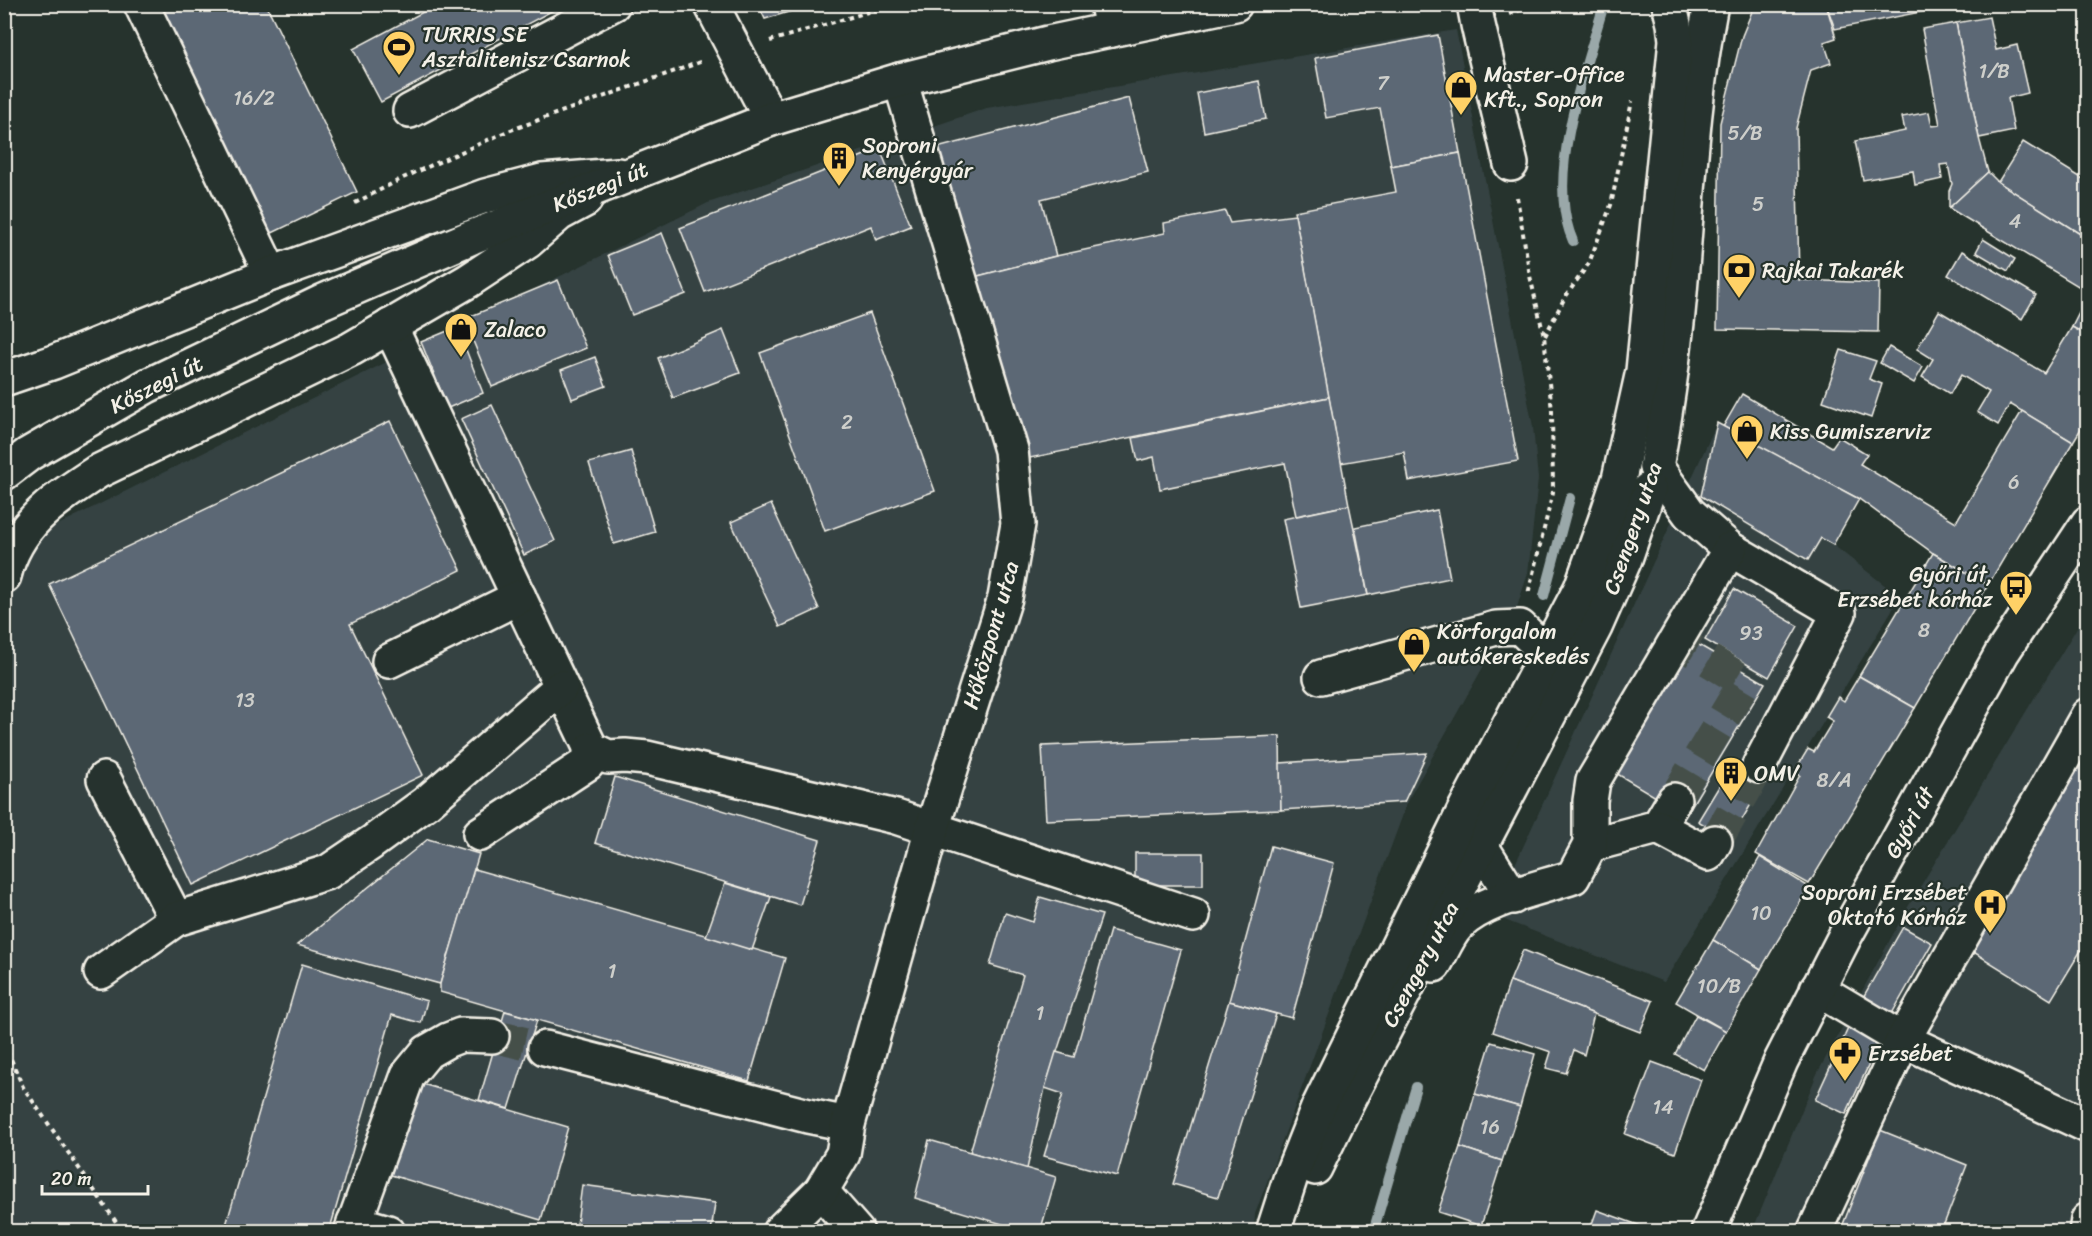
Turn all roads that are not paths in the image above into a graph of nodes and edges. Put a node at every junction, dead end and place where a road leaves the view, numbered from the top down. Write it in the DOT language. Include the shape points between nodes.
graph roads {
  1 [pos="141,4"];
  2 [pos="613,4"];
  3 [pos="711,4"];
  4 [pos="1235,4"];
  5 [pos="1474,4"];
  6 [pos="1669,4"];
  7 [pos="1711,4"];
  8 [pos="1110,17"];
  9 [pos="900,80"];
  10 [pos="410,111"];
  11 [pos="771,119"];
  12 [pos="1511,164"];
  13 [pos="629,174"];
  14 [pos="272,274"];
  15 [pos="390,326"];
  16 [pos="4,379"];
  17 [pos="4,473"];
  18 [pos="1660,483"];
  19 [pos="1609,506"];
  20 [pos="2088,523"];
  21 [pos="1730,549"];
  22 [pos="4,576"];
  23 [pos="519,597"];
  24 [pos="1547,653"];
  25 [pos="389,661"];
  26 [pos="1321,677"];
  27 [pos="561,687"];
  28 [pos="2088,716"];
  29 [pos="591,749"];
  30 [pos="1759,766"];
  31 [pos="104,779"];
  32 [pos="1466,807"];
  33 [pos="932,829"];
  34 [pos="480,834"];
  35 [pos="1715,842"];
  36 [pos="1590,844"];
  37 [pos="1481,846"];
  38 [pos="1513,897"];
  39 [pos="1193,915"];
  40 [pos="176,919"];
  41 [pos="101,972"];
  42 [pos="1816,989"];
  43 [pos="492,1036"];
  44 [pos="1903,1040"];
  45 [pos="545,1048"];
  46 [pos="1348,1100"];
  47 [pos="2088,1126"];
  48 [pos="845,1139"];
  49 [pos="821,1191"];
  50 [pos="2088,1220"];
  51 [pos="353,1227"];
  52 [pos="388,1232"];
  53 [pos="779,1232"];
  54 [pos="857,1232"];
  55 [pos="1273,1232"];
  56 [pos="1291,1232"];
  57 [pos="1708,1232"];
  58 [pos="1815,1232"];
  59 [pos="2086,1232"];
  1 -- 14 [label="main road"];
  2 -- 10 [label="main road"];
  3 -- 11 [label="main road"];
  4 -- 8 [label="main road, Kőszegi út"];
  5 -- 12 [label="main road"];
  6 -- 19 [label="main road, Csengery utca" via="1676,40 1643,371"];
  7 -- 18 [label="main road, Csengery utca" via="1691,151"];
  8 -- 9 [label="main road, Kőszegi út" via="1048,43"];
  9 -- 11 [label="main road, Kőszegi út"];
  9 -- 33 [label="main road, Hőközpont utca" via="1011,450 1018,524 1005,598"];
  11 -- 13 [label="main road, Kőszegi út"];
  13 -- 14 [label="main road" via="542,181 485,196"];
  13 -- 15 [label="main road" via="560,214 527,242 468,281"];
  13 -- 17 [label="main road, Kőszegi út" via="324,301 188,366 39,448"];
  14 -- 16 [label="main road"];
  15 -- 22 [label="main road" via="351,349 98,472 38,516 20,536"];
  15 -- 23 [label="main road"];
  18 -- 19 [label="main road"];
  18 -- 21 [label="main road"];
  18 -- 37 [label="main road, Csengery utca" via="1595,627"];
  19 -- 24 [label="main road, Csengery utca" via="1581,588"];
  20 -- 42 [label="main road, Győri út" via="2002,653"];
  21 -- 30 [label="main road" via="1839,613"];
  21 -- 36 [label="main road" via="1593,781"];
  23 -- 25 [label="main road"];
  23 -- 27 [label="main road"];
  24 -- 26 [label="main road" via="1520,627 1496,628"];
  24 -- 32 [label="main road, Csengery utca"];
  27 -- 29 [label="main road"];
  27 -- 40 [label="main road" via="426,802 328,872"];
  28 -- 44 [label="main road"];
  29 -- 33 [label="main road" via="608,757 647,758"];
  29 -- 34 [label="main road" via="588,763"];
  31 -- 40 [label="main road"];
  32 -- 37 [label="main road"];
  32 -- 55 [label="main road, Csengery utca" via="1318,1108"];
  33 -- 39 [label="main road"];
  33 -- 48 [label="main road, Hőközpont utca"];
  35 -- 36 [label="main road" via="1708,854 1666,814"];
  36 -- 38 [label="main road" via="1573,877"];
  37 -- 38 [label="main road"];
  37 -- 46 [label="main road, Csengery utca"];
  38 -- 46 [label="main road" via="1496,901 1457,926 1385,1049"];
  40 -- 41 [label="main road"];
  42 -- 44 [label="main road"];
  42 -- 57 [label="main road, Győri út" via="1781,1060"];
  43 -- 51 [label="main road" via="467,1035 448,1040 427,1052 408,1075"];
  44 -- 47 [label="main road"];
  44 -- 58 [label="main road"];
  45 -- 48 [label="main road" via="808,1116"];
  46 -- 56 [label="main road, Csengery utca" via="1300,1200"];
  48 -- 49 [label="main road, Hőközpont utca"];
  49 -- 53 [label="main road, Hőközpont utca"];
  49 -- 54 [label="main road"];
  50 -- 59 [label="main road"];
  51 -- 52 [label="main road"];
}
